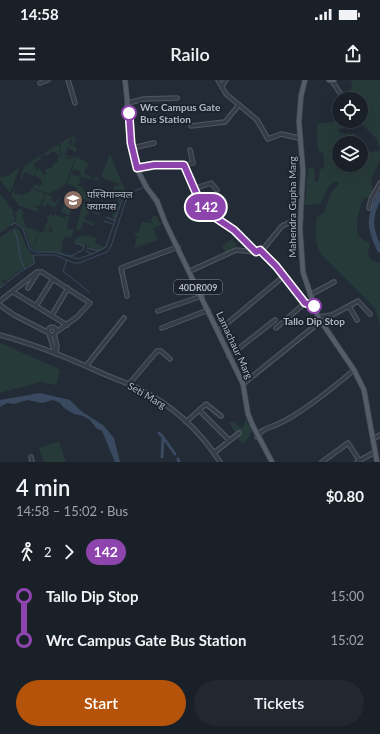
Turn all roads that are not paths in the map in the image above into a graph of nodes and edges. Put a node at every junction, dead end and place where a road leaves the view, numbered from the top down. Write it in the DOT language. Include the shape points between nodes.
graph roads {
  1 [pos="48,80"];
  2 [pos="68,80"];
  3 [pos="125,80"];
  4 [pos="218,80"];
  5 [pos="226,80"];
  6 [pos="305,80"];
  7 [pos="332,80"];
  8 [pos="40,83"];
  9 [pos="222,86"];
  10 [pos="340,92"];
  11 [pos="177,98"];
  12 [pos="75,103"];
  13 [pos="128,103"];
  14 [pos="238,106"];
  15 [pos="191,126"];
  16 [pos="299,138"];
  17 [pos="154,143"];
  18 [pos="132,148"];
  19 [pos="190,150"];
  20 [pos="184,165"];
  21 [pos="137,168"];
  22 [pos="380,183"];
  23 [pos="193,189"];
  24 [pos="216,190"];
  25 [pos="369,208"];
  26 [pos="301,216"];
  27 [pos="178,247"];
  28 [pos="258,251"];
  29 [pos="38,271"];
  30 [pos="190,271"];
  31 [pos="284,276"];
  32 [pos="53,279"];
  33 [pos="334,282"];
  34 [pos="28,288"];
  35 [pos="68,288"];
  36 [pos="13,292"];
  37 [pos="310,295"];
  38 [pos="127,296"];
  39 [pos="202,296"];
  40 [pos="0,301"];
  41 [pos="305,303"];
  42 [pos="0,305"];
  43 [pos="36,306"];
  44 [pos="314,306"];
  45 [pos="349,306"];
  46 [pos="208,310"];
  47 [pos="158,311"];
  48 [pos="370,314"];
  49 [pos="52,316"];
  50 [pos="124,318"];
  51 [pos="320,319"];
  52 [pos="275,320"];
  53 [pos="357,320"];
  54 [pos="67,325"];
  55 [pos="162,328"];
  56 [pos="276,328"];
  57 [pos="218,331"];
  58 [pos="52,334"];
  59 [pos="0,335"];
  60 [pos="56,354"];
  61 [pos="229,356"];
  62 [pos="170,359"];
  63 [pos="86,366"];
  64 [pos="354,370"];
  65 [pos="129,384"];
  66 [pos="243,384"];
  67 [pos="199,410"];
  68 [pos="221,416"];
  69 [pos="186,422"];
  70 [pos="239,433"];
  71 [pos="380,435"];
  72 [pos="257,437"];
  73 [pos="373,438"];
  74 [pos="229,440"];
  75 [pos="375,452"];
  76 [pos="214,453"];
  77 [pos="31,458"];
  78 [pos="358,461"];
  79 [pos="32,462"];
  80 [pos="220,462"];
  81 [pos="272,462"];
  82 [pos="322,462"];
  83 [pos="377,462"];
  1 -- 8 [label="street"];
  2 -- 12 [label="street"];
  3 -- 13 [label="main road, Lamachaur Marg / 40DR009"];
  4 -- 9 [label="street"];
  5 -- 9 [label="street"];
  6 -- 16 [label="main road, Mahendra Gupha Marg" via="299,109"];
  7 -- 10 [label="street"];
  9 -- 14 [label="street"];
  11 -- 13 [label="street" via="144,99"];
  13 -- 18 [label="main road, Lamachaur Marg / 40DR009"];
  14 -- 15 [label="street" via="225,122"];
  14 -- 16 [label="street" via="257,120 268,139 281,134"];
  16 -- 26 [label="main road, Mahendra Gupha Marg" via="303,171"];
  17 -- 18 [label="street"];
  18 -- 21 [label="main road, Lamachaur Marg / 40DR009"];
  19 -- 20 [label="street" via="192,163"];
  20 -- 21 [label="street"];
  20 -- 23 [label="street"];
  21 -- 27 [label="main road, Lamachaur Marg / 40DR009" via="144,184 158,201"];
  22 -- 25 [label="street"];
  23 -- 24 [label="street" via="211,183"];
  23 -- 28 [label="street" via="213,216"];
  26 -- 28 [label="street" via="282,226 264,248"];
  26 -- 37 [label="main road, Mahendra Gupha Marg" via="301,259"];
  27 -- 30 [label="main road, Lamachaur Marg / 40DR009"];
  27 -- 38 [label="street" via="121,268"];
  28 -- 30 [label="street" via="236,250"];
  28 -- 31 [label="street" via="271,259"];
  29 -- 32 [label="street"];
  29 -- 34 [label="street"];
  29 -- 36 [label="street"];
  30 -- 39 [label="main road, Lamachaur Marg / 40DR009"];
  31 -- 41 [label="street"];
  31 -- 57 [label="street"];
  32 -- 35 [label="street"];
  32 -- 43 [label="street"];
  33 -- 37 [label="street"];
  35 -- 49 [label="street"];
  35 -- 54 [label="street" via="90,302 84,311"];
  36 -- 40 [label="street"];
  36 -- 43 [label="street"];
  37 -- 44 [label="main road, Mahendra Gupha Marg"];
  39 -- 46 [label="main road, Lamachaur Marg / 40DR009"];
  39 -- 47 [label="street"];
  41 -- 44 [label="street"];
  41 -- 56 [label="street"];
  42 -- 58 [label="street"];
  43 -- 49 [label="street"];
  44 -- 51 [label="main road, Mahendra Gupha Marg"];
  45 -- 48 [label="street" via="358,301"];
  45 -- 51 [label="street" via="332,316"];
  45 -- 53 [label="street"];
  46 -- 55 [label="street"];
  46 -- 57 [label="main road, Lamachaur Marg / 40DR009"];
  49 -- 54 [label="street"];
  50 -- 63 [label="street"];
  51 -- 64 [label="main road, Mahendra Gupha Marg"];
  51 -- 66 [label="street"];
  52 -- 61 [label="street"];
  54 -- 58 [label="street"];
  57 -- 61 [label="main road, Lamachaur Marg / 40DR009"];
  58 -- 60 [label="street" via="57,346"];
  59 -- 60 [label="street, Seti Marg"];
  60 -- 63 [label="street, Seti Marg"];
  61 -- 66 [label="main road, Lamachaur Marg / 40DR009"];
  62 -- 65 [label="street" via="157,351"];
  63 -- 65 [label="street, Seti Marg"];
  64 -- 72 [label="street" via="291,417 259,433"];
  64 -- 73 [label="main road, Mahendra Gupha Marg" via="364,390"];
  65 -- 69 [label="street, Seti Marg" via="155,397"];
  66 -- 72 [label="main road, Lamachaur Marg / 40DR009" via="248,414"];
  67 -- 68 [label="street" via="206,404"];
  67 -- 69 [label="street"];
  67 -- 74 [label="street"];
  69 -- 76 [label="street, Seti Marg"];
  70 -- 74 [label="street"];
  71 -- 73 [label="street"];
  72 -- 81 [label="main road, Lamachaur Marg / 40DR009"];
  73 -- 75 [label="main road, Mahendra Gupha Marg"];
  74 -- 76 [label="street"];
  75 -- 78 [label="street"];
  75 -- 83 [label="main road, Mahendra Gupha Marg"];
  76 -- 80 [label="street, Seti Marg"];
  77 -- 79 [label="street"];
  78 -- 82 [label="street" via="348,443"];
}
